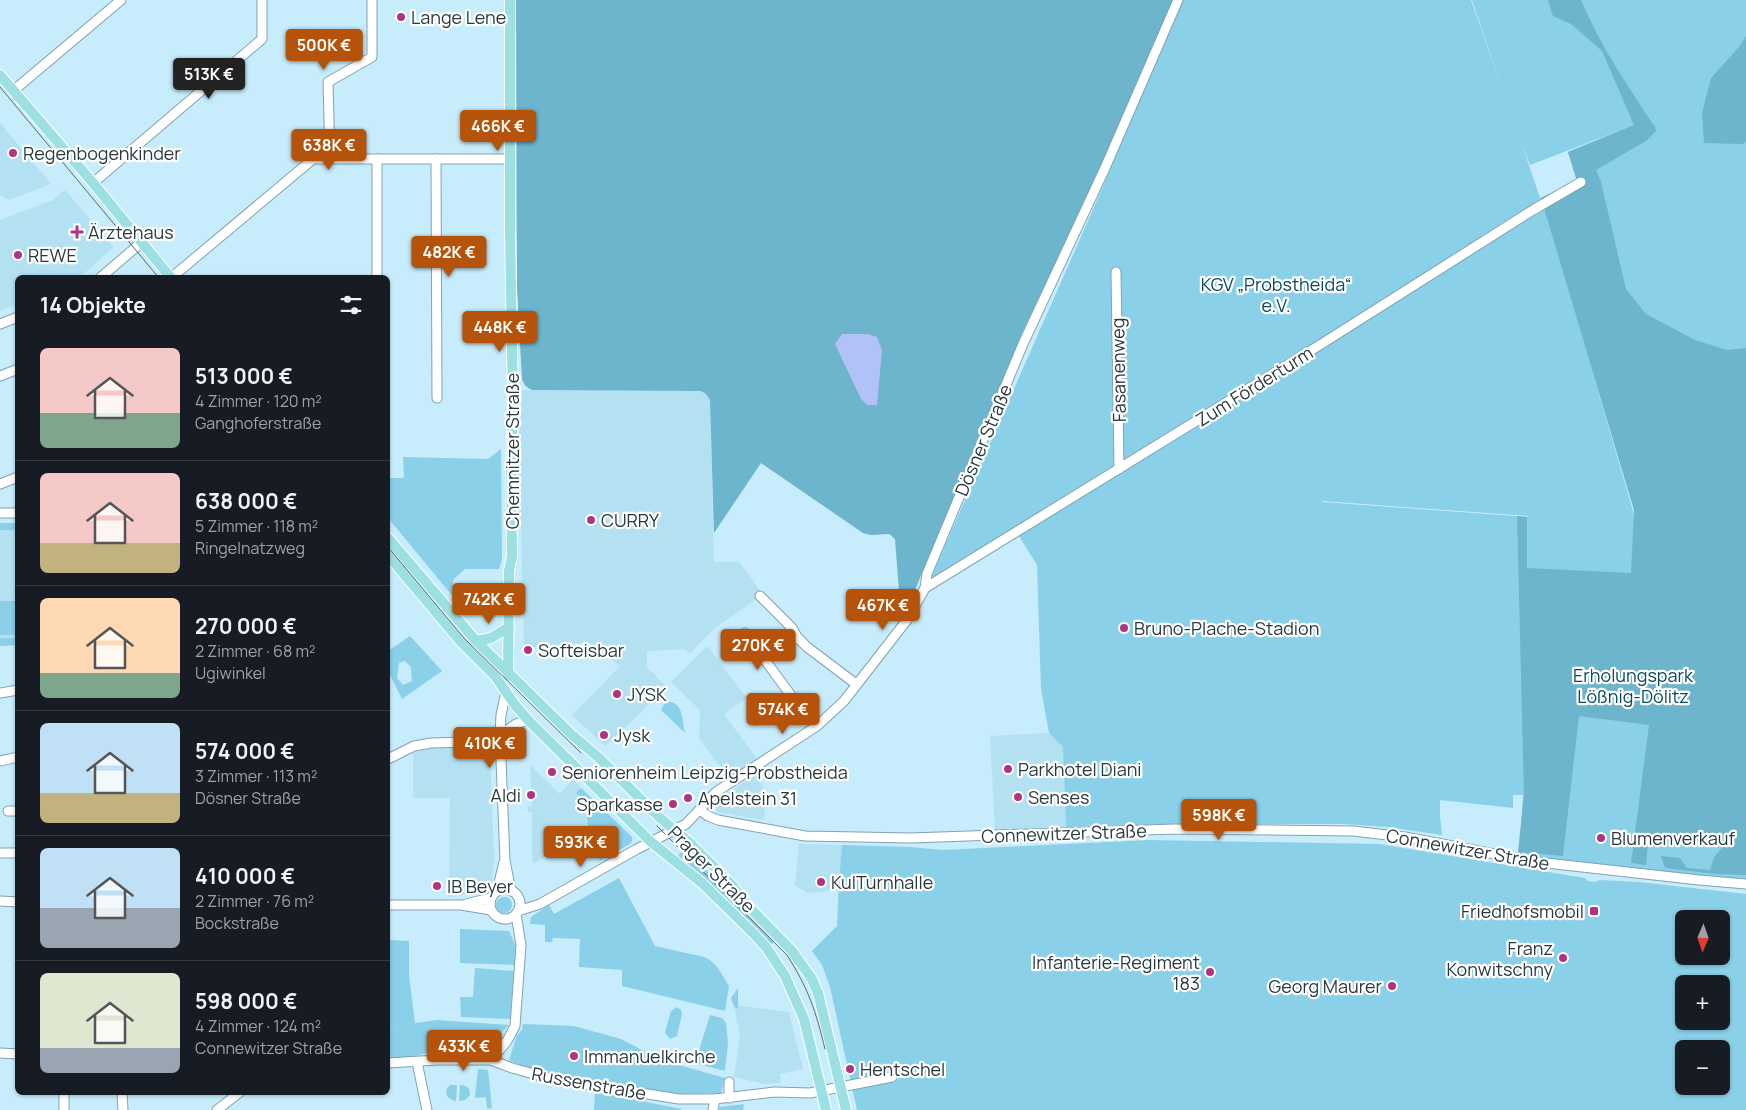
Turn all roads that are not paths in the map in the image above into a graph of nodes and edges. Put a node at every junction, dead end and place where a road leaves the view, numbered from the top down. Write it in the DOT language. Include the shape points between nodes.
graph roads {
  1 [pos="121,0"];
  2 [pos="262,0"];
  3 [pos="372,0"];
  4 [pos="510,0"];
  5 [pos="1178,0"];
  6 [pos="0,75"];
  7 [pos="13,91"];
  8 [pos="330,159"];
  9 [pos="377,159"];
  10 [pos="436,159"];
  11 [pos="510,159"];
  12 [pos="1582,182"];
  13 [pos="93,183"];
  14 [pos="142,242"];
  15 [pos="1116,272"];
  16 [pos="104,275"];
  17 [pos="169,275"];
  18 [pos="175,275"];
  19 [pos="377,275"];
  20 [pos="15,318"];
  21 [pos="0,324"];
  22 [pos="15,370"];
  23 [pos="0,376"];
  24 [pos="437,398"];
  25 [pos="1119,469"];
  26 [pos="15,478"];
  27 [pos="0,484"];
  28 [pos="0,513"];
  29 [pos="15,513"];
  30 [pos="390,540"];
  31 [pos="390,560"];
  32 [pos="925,588"];
  33 [pos="760,596"];
  34 [pos="509,627"];
  35 [pos="745,633"];
  36 [pos="797,636"];
  37 [pos="476,641"];
  38 [pos="764,660"];
  39 [pos="508,673"];
  40 [pos="856,684"];
  41 [pos="15,690"];
  42 [pos="506,692"];
  43 [pos="0,693"];
  44 [pos="528,720"];
  45 [pos="756,720"];
  46 [pos="500,738"];
  47 [pos="15,757"];
  48 [pos="390,758"];
  49 [pos="0,761"];
  50 [pos="700,810"];
  51 [pos="674,830"];
  52 [pos="652,842"];
  53 [pos="0,853"];
  54 [pos="15,854"];
  55 [pos="505,861"];
  56 [pos="1746,884"];
  57 [pos="510,891"];
  58 [pos="494,894"];
  59 [pos="519,899"];
  60 [pos="0,901"];
  61 [pos="15,902"];
  62 [pos="540,904"];
  63 [pos="390,905"];
  64 [pos="461,905"];
  65 [pos="491,910"];
  66 [pos="517,913"];
  67 [pos="504,919"];
  68 [pos="521,936"];
  69 [pos="0,1053"];
  70 [pos="15,1054"];
  71 [pos="491,1060"];
  72 [pos="417,1062"];
  73 [pos="390,1063"];
  74 [pos="892,1077"];
  75 [pos="729,1082"];
  76 [pos="840,1088"];
  77 [pos="821,1091"];
  78 [pos="64,1095"];
  79 [pos="122,1095"];
  80 [pos="237,1095"];
  81 [pos="729,1098"];
  82 [pos="715,1099"];
  83 [pos="223,1108"];
  84 [pos="64,1110"];
  85 [pos="122,1110"];
  86 [pos="427,1110"];
  87 [pos="713,1110"];
  88 [pos="826,1110"];
  89 [pos="846,1110"];
  1 -- 7 [label="street"];
  2 -- 13 [label="street" via="262,39"];
  3 -- 8 [label="street" via="372,57 328,82"];
  4 -- 11 [label="main road, Chemnitzer Straße"];
  5 -- 32 [label="street, Dösner Straße" via="1097,186 1023,344 927,574"];
  6 -- 7 [label="main road"];
  7 -- 13 [label="main road"];
  8 -- 9 [label="street"];
  8 -- 18 [label="street" via="314,159"];
  9 -- 10 [label="street"];
  9 -- 19 [label="street"];
  10 -- 11 [label="street"];
  10 -- 24 [label="street"];
  11 -- 34 [label="main road, Chemnitzer Straße" via="513,419"];
  12 -- 25 [label="street, Zum Förderturm"];
  13 -- 14 [label="main road"];
  14 -- 16 [label="street"];
  14 -- 17 [label="main road"];
  15 -- 25 [label="street, Fasanenweg"];
  20 -- 21 [label="street"];
  22 -- 23 [label="street"];
  25 -- 32 [label="street, Zum Förderturm"];
  26 -- 27 [label="street"];
  28 -- 29 [label="street"];
  30 -- 37 [label="main road, Prager Straße"];
  31 -- 42 [label="main road, Prager Straße"];
  32 -- 40 [label="street, Dösner Straße" via="908,620"];
  33 -- 36 [label="street"];
  34 -- 37 [label="main road" via="491,638"];
  34 -- 39 [label="main road, Chemnitzer Straße"];
  35 -- 38 [label="street"];
  36 -- 38 [label="street"];
  36 -- 40 [label="street"];
  37 -- 39 [label="main road, Prager Straße"];
  38 -- 45 [label="street" via="790,694"];
  39 -- 42 [label="main road, Chemnitzer Straße"];
  39 -- 51 [label="main road, Prager Straße"];
  40 -- 50 [label="street, Dösner Straße" via="844,701 817,726 716,792"];
  41 -- 43 [label="street"];
  42 -- 44 [label="main road, Prager Straße"];
  42 -- 46 [label="street" via="500,714"];
  44 -- 46 [label="street" via="509,728"];
  44 -- 52 [label="main road, Prager Straße"];
  46 -- 48 [label="street" via="414,746"];
  46 -- 55 [label="street"];
  47 -- 49 [label="street"];
  50 -- 51 [label="street" via="686,824"];
  50 -- 56 [label="street, Connewitzer Straße" via="718,820 805,836 943,838 1174,829 1353,831 1405,836 1537,862"];
  51 -- 52 [label="street"];
  51 -- 76 [label="main road, Prager Straße" via="733,886 792,951 812,979"];
  52 -- 62 [label="street"];
  52 -- 77 [label="main road, Prager Straße" via="702,882 777,962 799,1005"];
  53 -- 54 [label="street"];
  55 -- 57 [label="street"];
  55 -- 58 [label="street"];
  57 -- 58 [label="street"];
  57 -- 59 [label="street"];
  58 -- 64 [label="street"];
  58 -- 65 [label="street"];
  59 -- 62 [label="street"];
  59 -- 66 [label="street"];
  60 -- 61 [label="street"];
  62 -- 66 [label="street"];
  63 -- 64 [label="street"];
  64 -- 65 [label="street"];
  65 -- 67 [label="street"];
  66 -- 67 [label="street"];
  66 -- 68 [label="street"];
  67 -- 68 [label="street"];
  68 -- 71 [label="street" via="515,1026"];
  69 -- 70 [label="street"];
  71 -- 72 [label="street, Russenstraße"];
  71 -- 82 [label="street, Russenstraße" via="552,1079 679,1099"];
  72 -- 73 [label="street, Russenstraße"];
  72 -- 86 [label="street"];
  74 -- 76 [label="street, Russenstraße"];
  75 -- 81 [label="street"];
  76 -- 77 [label="street, Russenstraße"];
  76 -- 89 [label="main road, Prager Straße"];
  77 -- 81 [label="street, Russenstraße" via="774,1092"];
  77 -- 88 [label="main road, Prager Straße"];
  78 -- 84 [label="street"];
  79 -- 85 [label="street"];
  80 -- 83 [label="street"];
  81 -- 82 [label="street, Russenstraße"];
  82 -- 87 [label="street"];
}
